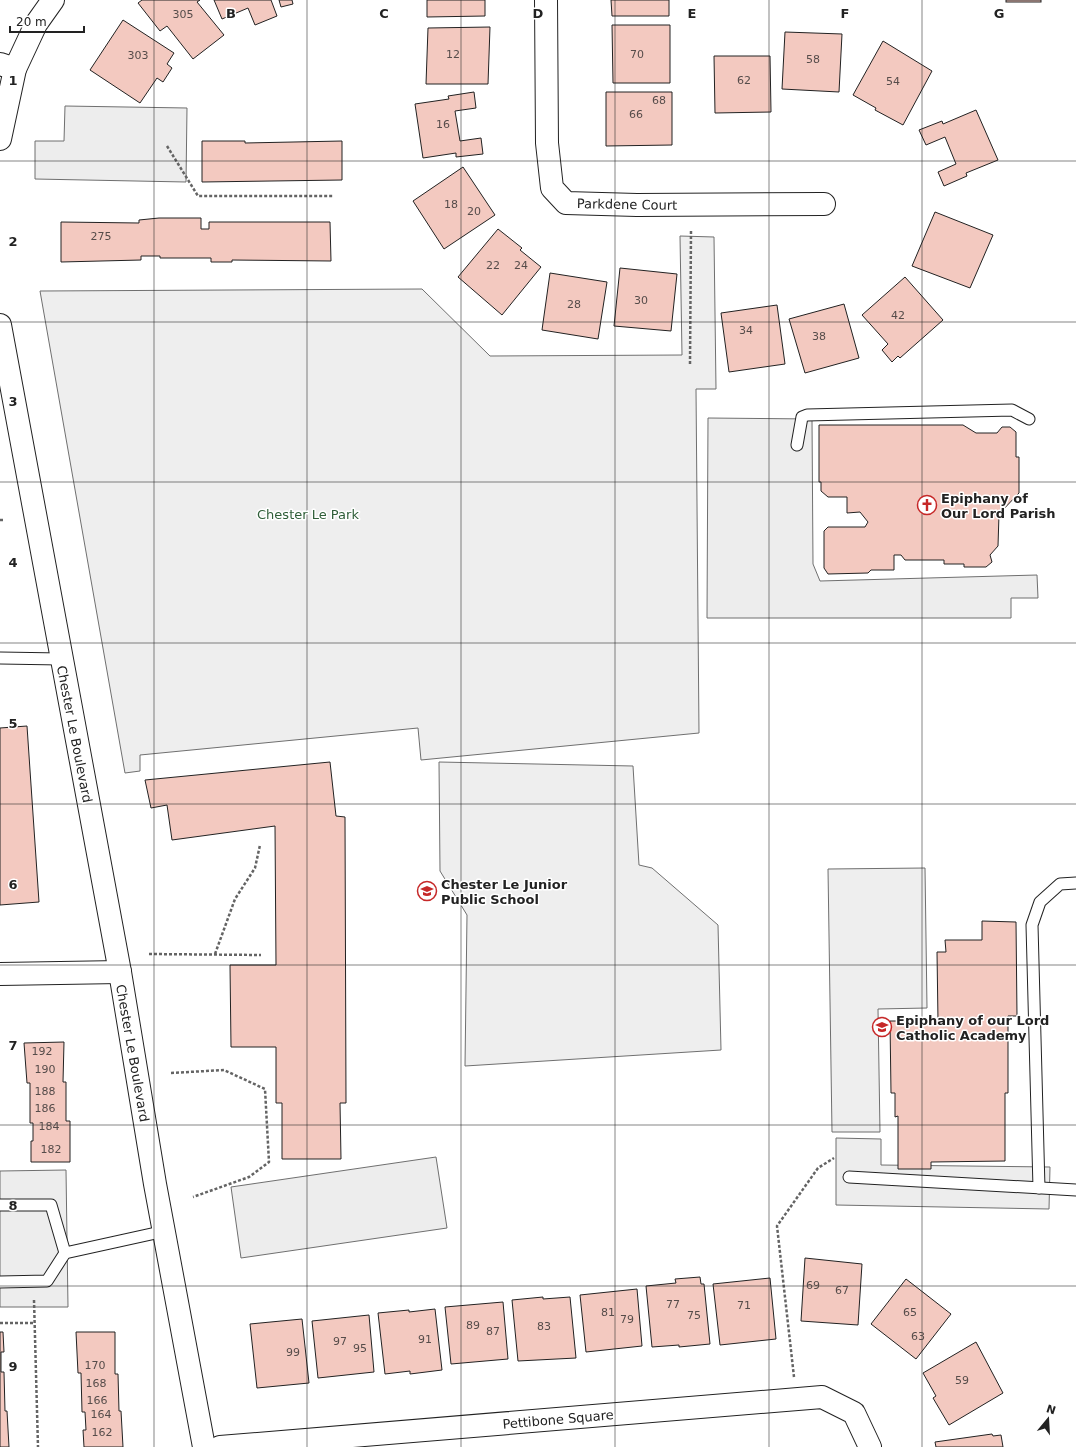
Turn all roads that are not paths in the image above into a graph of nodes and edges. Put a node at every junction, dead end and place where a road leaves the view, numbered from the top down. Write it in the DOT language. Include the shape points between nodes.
graph roads {
  1 [pos="53,0"];
  2 [pos="546,0"];
  3 [pos="8,66"];
  4 [pos="0,139"];
  5 [pos="824,204"];
  6 [pos="0,325"];
  7 [pos="1029,419"];
  8 [pos="797,445"];
  9 [pos="0,658"];
  10 [pos="61,659"];
  11 [pos="1076,883"];
  12 [pos="120,972"];
  13 [pos="0,974"];
  14 [pos="849,1177"];
  15 [pos="1039,1188"];
  16 [pos="1076,1190"];
  17 [pos="0,1205"];
  18 [pos="165,1231"];
  19 [pos="65,1252"];
  20 [pos="0,1282"];
  21 [pos="204,1447"];
  22 [pos="220,1447"];
  23 [pos="870,1447"];
  1 -- 3 [label="street"];
  2 -- 5 [label="street, Parkdene Court" via="547,143 552,188 566,203"];
  3 -- 4 [label="street"];
  6 -- 10 [label="street, Chester Le Boulevard"];
  7 -- 8 [label="lane" via="1012,410 807,415 802,417"];
  9 -- 10 [label="lane, Chester Le Boulevard"];
  10 -- 12 [label="street, Chester Le Boulevard"];
  11 -- 15 [label="lane" via="1060,884 1040,902 1032,925"];
  12 -- 13 [label="street"];
  12 -- 18 [label="street, Chester Le Boulevard"];
  14 -- 15 [label="lane"];
  15 -- 16 [label="lane"];
  17 -- 19 [label="lane" via="51,1205"];
  18 -- 19 [label="lane"];
  18 -- 21 [label="street, Chester Le Boulevard"];
  19 -- 20 [label="lane" via="47,1281"];
  22 -- 23 [label="street, Pettibone Square" via="822,1397 854,1413"];
}
